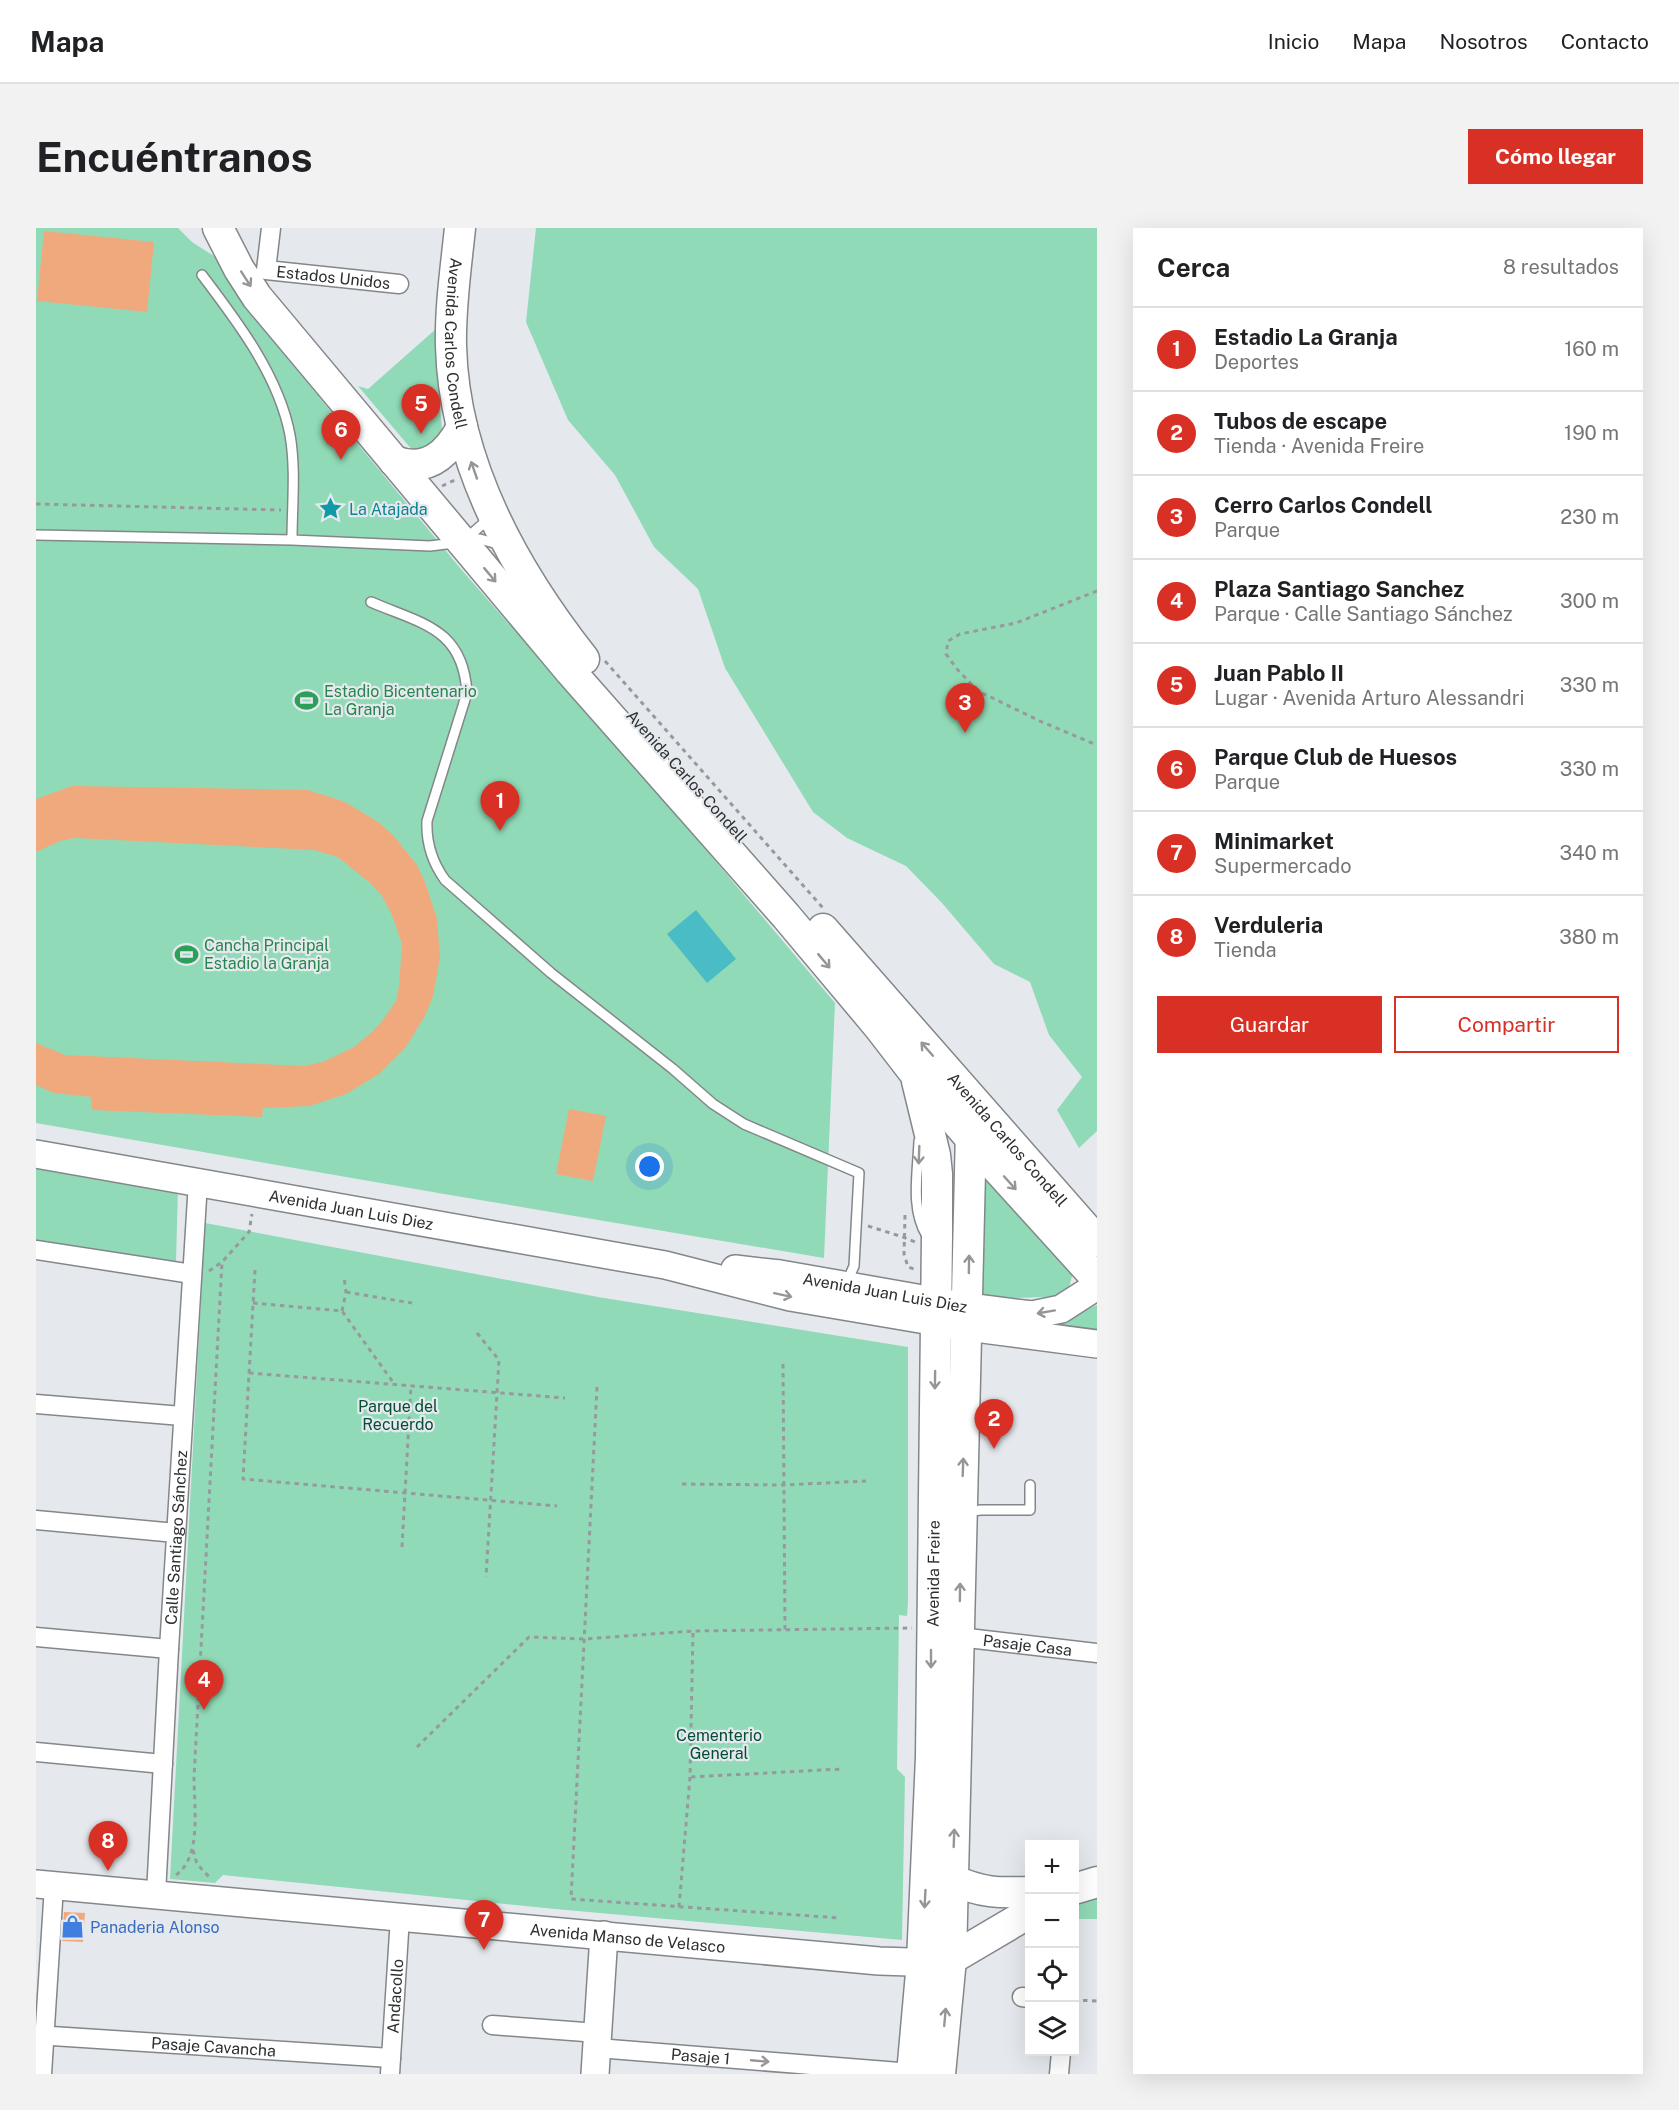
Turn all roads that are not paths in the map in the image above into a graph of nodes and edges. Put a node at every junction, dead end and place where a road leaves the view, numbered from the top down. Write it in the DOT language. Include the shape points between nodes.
graph roads {
  1 [pos="218,228"];
  2 [pos="271,228"];
  3 [pos="460,228"];
  4 [pos="202,275"];
  5 [pos="399,284"];
  6 [pos="462,427"];
  7 [pos="394,461"];
  8 [pos="486,501"];
  9 [pos="36,535"];
  10 [pos="292,540"];
  11 [pos="464,540"];
  12 [pos="509,547"];
  13 [pos="371,602"];
  14 [pos="918,1086"];
  15 [pos="966,1093"];
  16 [pos="971,1140"];
  17 [pos="36,1154"];
  18 [pos="198,1182"];
  19 [pos="1097,1241"];
  20 [pos="36,1250"];
  21 [pos="665,1265"];
  22 [pos="192,1274"];
  23 [pos="1097,1278"];
  24 [pos="846,1284"];
  25 [pos="1097,1286"];
  26 [pos="936,1288"];
  27 [pos="967,1317"];
  28 [pos="1097,1344"];
  29 [pos="36,1404"];
  30 [pos="183,1416"];
  31 [pos="1030,1485"];
  32 [pos="962,1513"];
  33 [pos="36,1520"];
  34 [pos="176,1533"];
  35 [pos="945,1632"];
  36 [pos="36,1637"];
  37 [pos="169,1649"];
  38 [pos="1097,1653"];
  39 [pos="36,1752"];
  40 [pos="163,1764"];
  41 [pos="952,1880"];
  42 [pos="1097,1882"];
  43 [pos="45,1885"];
  44 [pos="157,1886"];
  45 [pos="1079,1887"];
  46 [pos="1025,1892"];
  47 [pos="1025,1915"];
  48 [pos="400,1917"];
  49 [pos="604,1935"];
  50 [pos="936,1960"];
  51 [pos="492,2025"];
  52 [pos="40,2035"];
  53 [pos="597,2052"];
  54 [pos="1060,2056"];
  55 [pos="391,2066"];
  56 [pos="42,2074"];
  57 [pos="921,2074"];
  58 [pos="1059,2074"];
  1 -- 7 [label="main road, Avenida Carlos Condell, one-way" via="257,297"];
  2 -- 5 [label="street, Estados Unidos" via="266,270"];
  3 -- 6 [label="main road, Avenida Carlos Condell" via="451,346"];
  4 -- 10 [label="lane" via="238,322 284,411 292,453"];
  6 -- 7 [label="main road" via="452,445 432,461 409,465"];
  8 -- 6 [label="main road, Avenida Carlos Condell, one-way"];
  7 -- 11 [label="main road, Avenida Carlos Condell"];
  8 -- 11 [label="lane" via="484,523"];
  8 -- 12 [label="main road, Avenida Carlos Condell"];
  9 -- 10 [label="lane"];
  10 -- 11 [label="lane" via="430,546"];
  11 -- 12 [label="lane" via="480,539"];
  11 -- 14 [label="main road, Avenida Carlos Condell, one-way" via="526,619 879,1027"];
  15 -- 12 [label="main road, Avenida Carlos Condell, one-way" via="596,675"];
  13 -- 24 [label="lane" via="440,632 456,650 464,671 467,693 427,821 430,853 445,880 551,973 714,1104 744,1124 859,1173 854,1266"];
  14 -- 16 [label="main road, Avenida Carlos Condell"];
  14 -- 26 [label="main road, Avenida Freire, one-way" via="937,1174"];
  15 -- 16 [label="main road, Avenida Freire"];
  15 -- 19 [label="main road, Avenida Carlos Condell"];
  16 -- 23 [label="main road, Avenida Carlos Condell, one-way"];
  27 -- 16 [label="main road, Avenida Freire, one-way"];
  17 -- 18 [label="main road, Avenida Juan Luis Diez"];
  18 -- 21 [label="main road, Avenida Juan Luis Diez"];
  18 -- 22 [label="street, Calle Santiago Sánchez"];
  20 -- 22 [label="street"];
  21 -- 24 [label="main road, Avenida Juan Luis Diez"];
  21 -- 26 [label="main road, Avenida Juan Luis Diez, one-way" via="790,1297"];
  22 -- 30 [label="street, Calle Santiago Sánchez"];
  24 -- 26 [label="main road, Avenida Juan Luis Diez"];
  25 -- 27 [label="main road, Avenida Juan Luis Diez, one-way" via="1061,1309 1043,1314"];
  26 -- 27 [label="main road, Avenida Juan Luis Diez"];
  26 -- 35 [label="main road, Avenida Freire, one-way"];
  27 -- 28 [label="main road, Avenida Juan Luis Diez"];
  32 -- 27 [label="main road, Avenida Freire, one-way"];
  29 -- 30 [label="street"];
  30 -- 34 [label="street, Calle Santiago Sánchez"];
  31 -- 32 [label="lane" via="1030,1510"];
  35 -- 32 [label="main road, Avenida Freire, one-way"];
  33 -- 34 [label="street"];
  34 -- 37 [label="street, Calle Santiago Sánchez"];
  35 -- 38 [label="street, Pasaje Casa"];
  41 -- 35 [label="main road, Avenida Freire, one-way"];
  35 -- 50 [label="main road, Avenida Freire, one-way" via="931,1757"];
  36 -- 37 [label="street"];
  37 -- 40 [label="street, Calle Santiago Sánchez"];
  39 -- 40 [label="street"];
  40 -- 44 [label="street, Calle Santiago Sánchez"];
  41 -- 46 [label="main road" via="988,1892"];
  41 -- 50 [label="main road, Avenida Freire"];
  42 -- 45 [label="main road"];
  43 -- 44 [label="main road, Avenida Manso de Velasco"];
  43 -- 52 [label="street"];
  44 -- 48 [label="main road, Avenida Manso de Velasco" via="225,1901"];
  47 -- 50 [label="main road"];
  48 -- 49 [label="main road, Avenida Manso de Velasco"];
  48 -- 55 [label="street, Andacollo"];
  49 -- 50 [label="main road, Avenida Manso de Velasco" via="879,1961"];
  49 -- 53 [label="main road"];
  50 -- 57 [label="main road, Avenida Freire"];
  51 -- 53 [label="street, Pasaje 1"];
  52 -- 55 [label="street, Pasaje Cavancha"];
  52 -- 56 [label="street"];
  53 -- 57 [label="street, Pasaje 1, one-way"];
  54 -- 58 [label="street"];
}
